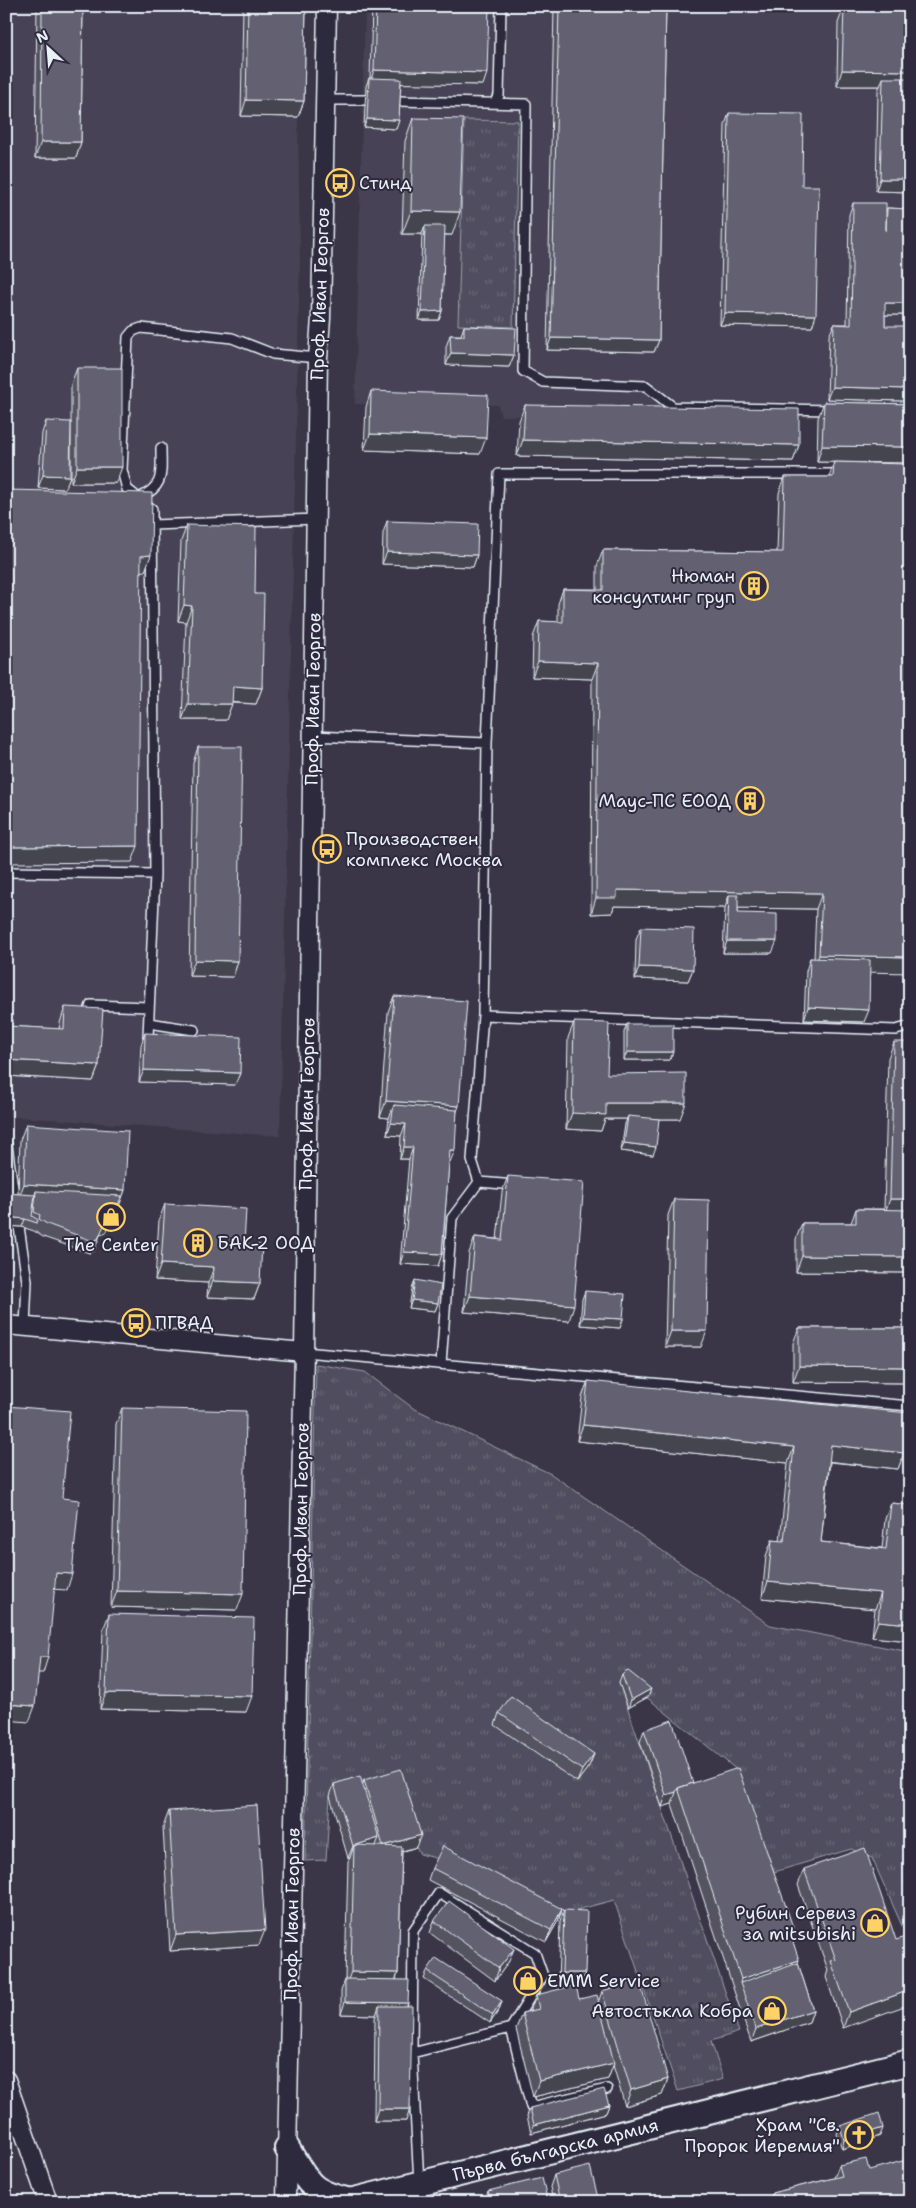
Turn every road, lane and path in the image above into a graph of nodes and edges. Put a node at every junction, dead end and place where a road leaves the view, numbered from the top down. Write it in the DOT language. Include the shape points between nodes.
graph roads {
  1 [pos="327,6"];
  2 [pos="501,6"];
  3 [pos="325,100"];
  4 [pos="366,100"];
  5 [pos="397,101"];
  6 [pos="494,103"];
  7 [pos="318,358"];
  8 [pos="841,410"];
  9 [pos="161,448"];
  10 [pos="851,474"];
  11 [pos="120,498"];
  12 [pos="140,498"];
  13 [pos="317,519"];
  14 [pos="152,525"];
  15 [pos="312,736"];
  16 [pos="487,743"];
  17 [pos="6,872"];
  18 [pos="155,874"];
  19 [pos="149,1007"];
  20 [pos="483,1015"];
  21 [pos="86,1020"];
  22 [pos="149,1023"];
  23 [pos="910,1026"];
  24 [pos="194,1030"];
  25 [pos="148,1037"];
  26 [pos="6,1145"];
  27 [pos="479,1182"];
  28 [pos="528,1186"];
  29 [pos="15,1202"];
  30 [pos="19,1226"];
  31 [pos="6,1325"];
  32 [pos="25,1327"];
  33 [pos="304,1352"];
  34 [pos="441,1364"];
  35 [pos="910,1406"];
  36 [pos="511,2028"];
  37 [pos="412,2053"];
  38 [pos="910,2062"];
  39 [pos="6,2080"];
  40 [pos="607,2089"];
  41 [pos="287,2148"];
  42 [pos="419,2183"];
  43 [pos="349,2201"];
  44 [pos="48,2202"];
  45 [pos="286,2202"];
  1 -- 3 [label="street, Проф. Иван Георгов"];
  2 -- 6 [label="lane" via="499,96"];
  3 -- 4 [label="lane"];
  3 -- 7 [label="street, Проф. Иван Георгов"];
  5 -- 6 [label="lane"];
  6 -- 8 [label="lane" via="526,104 524,371 543,382 646,386 673,407"];
  7 -- 12 [label="lane" via="273,354 232,338 141,328 133,331 128,337 122,470 128,489"];
  7 -- 13 [label="street, Проф. Иван Георгов"];
  9 -- 12 [label="lane" via="161,479 154,490"];
  10 -- 16 [label="lane" via="499,474"];
  11 -- 12 [label="lane"];
  12 -- 14 [label="lane" via="152,509"];
  13 -- 14 [label="lane"];
  13 -- 15 [label="street, Проф. Иван Георгов"];
  14 -- 18 [label="lane"];
  15 -- 16 [label="lane"];
  15 -- 33 [label="street, Проф. Иван Георгов"];
  16 -- 20 [label="lane"];
  17 -- 18 [label="lane"];
  18 -- 19 [label="lane"];
  19 -- 21 [label="lane" via="91,1005"];
  19 -- 22 [label="lane"];
  20 -- 23 [label="lane" via="896,1030"];
  20 -- 27 [label="lane" via="472,1160"];
  22 -- 24 [label="lane"];
  22 -- 25 [label="lane"];
  26 -- 29 [label="lane"];
  27 -- 28 [label="lane"];
  27 -- 34 [label="lane" via="452,1218"];
  30 -- 32 [label="lane" via="27,1280"];
  31 -- 32 [label="street"];
  32 -- 33 [label="street"];
  33 -- 34 [label="lane"];
  33 -- 41 [label="street, Проф. Иван Георгов"];
  34 -- 35 [label="lane"];
  36 -- 37 [label="lane"];
  36 -- 37 [label="lane" via="543,1976 535,1952 439,1893 413,1931"];
  36 -- 40 [label="lane" via="531,2107"];
  37 -- 42 [label="lane"];
  38 -- 42 [label="street, Първа българска армия"];
  39 -- 44 [label="street"];
  41 -- 43 [label="street" via="308,2183 326,2195"];
  41 -- 45 [label="street, Проф. Иван Георгов"];
  42 -- 43 [label="street, Първа българска армия"];
}
